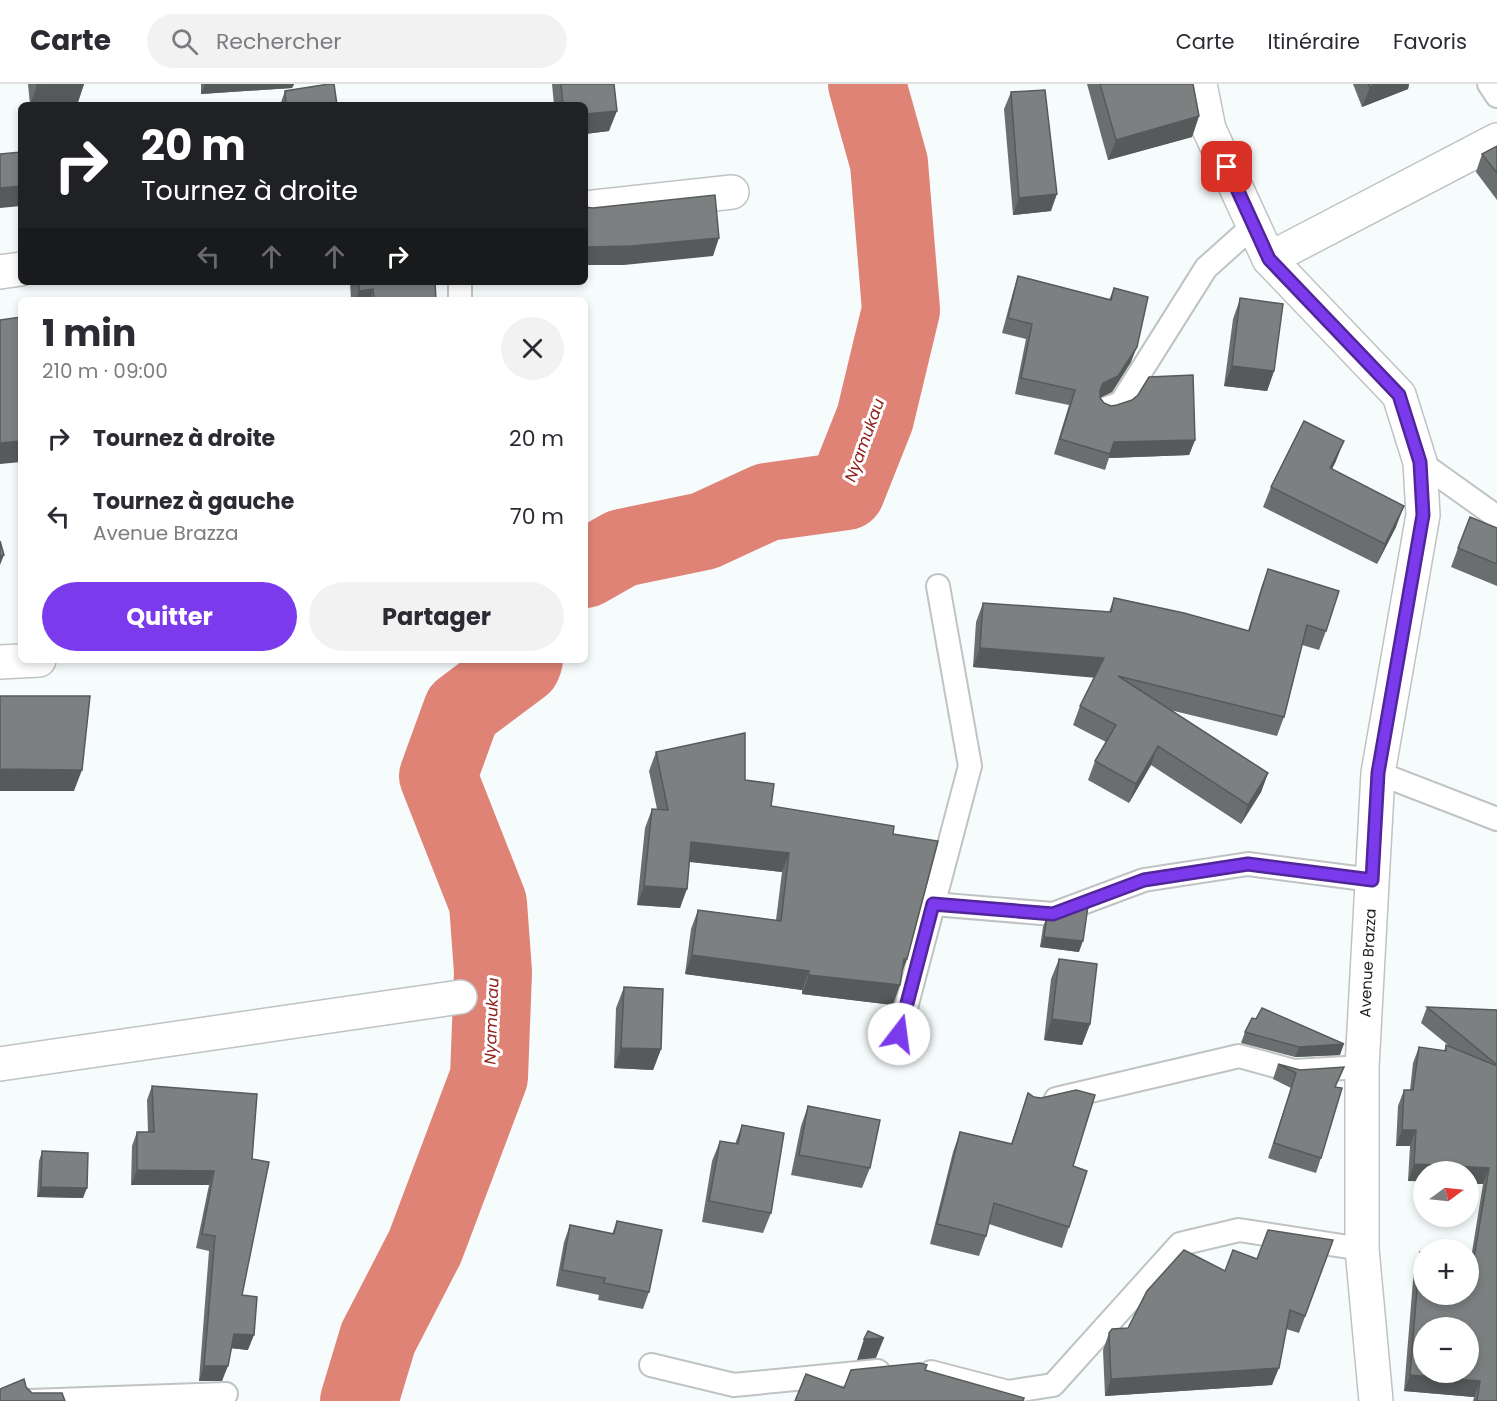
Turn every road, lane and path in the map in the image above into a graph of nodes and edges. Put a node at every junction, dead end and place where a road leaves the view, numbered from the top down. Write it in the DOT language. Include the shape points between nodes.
graph roads {
  1 [pos="1200,84"];
  2 [pos="1489,84"];
  3 [pos="1497,96"];
  4 [pos="1497,140"];
  5 [pos="732,192"];
  6 [pos="588,208"];
  7 [pos="1254,225"];
  8 [pos="1269,259"];
  9 [pos="18,269"];
  10 [pos="0,272"];
  11 [pos="1107,408"];
  12 [pos="1420,462"];
  13 [pos="1497,517"];
  14 [pos="938,586"];
  15 [pos="18,661"];
  16 [pos="0,662"];
  17 [pos="1378,773"];
  18 [pos="1497,819"];
  19 [pos="1372,880"];
  20 [pos="933,904"];
  21 [pos="460,997"];
  22 [pos="899,1034"];
  23 [pos="0,1064"];
  24 [pos="1362,1066"];
  25 [pos="1031,1105"];
  26 [pos="1362,1249"];
  27 [pos="651,1365"];
  28 [pos="732,1393"];
  29 [pos="1052,1393"];
  30 [pos="226,1394"];
  31 [pos="30,1401"];
  32 [pos="1376,1401"];
  1 -- 7 [label="street, Avenue Brazza" via="1209,129"];
  2 -- 3 [label="lane"];
  4 -- 8 [label="street"];
  5 -- 6 [label="street"];
  7 -- 8 [label="street, Avenue Brazza"];
  7 -- 11 [label="lane" via="1206,268 1121,403"];
  8 -- 12 [label="street, Avenue Brazza" via="1399,395"];
  9 -- 10 [label="street"];
  12 -- 13 [label="lane"];
  12 -- 17 [label="street, Avenue Brazza" via="1423,515"];
  14 -- 20 [label="lane" via="970,766"];
  15 -- 16 [label="street"];
  17 -- 18 [label="lane"];
  17 -- 19 [label="street, Avenue Brazza"];
  19 -- 20 [label="lane" via="1248,864 1144,880 1053,914"];
  19 -- 24 [label="street, Avenue Brazza"];
  20 -- 22 [label="lane"];
  21 -- 23 [label="street"];
  24 -- 25 [label="lane" via="1294,1071 1239,1056"];
  24 -- 26 [label="street, Avenue Brazza"];
  26 -- 29 [label="lane" via="1239,1230 1180,1244"];
  26 -- 32 [label="street, Avenue Brazza"];
  27 -- 28 [label="lane"];
  28 -- 29 [label="lane" via="909,1369 1008,1392"];
  30 -- 31 [label="lane"];
}
